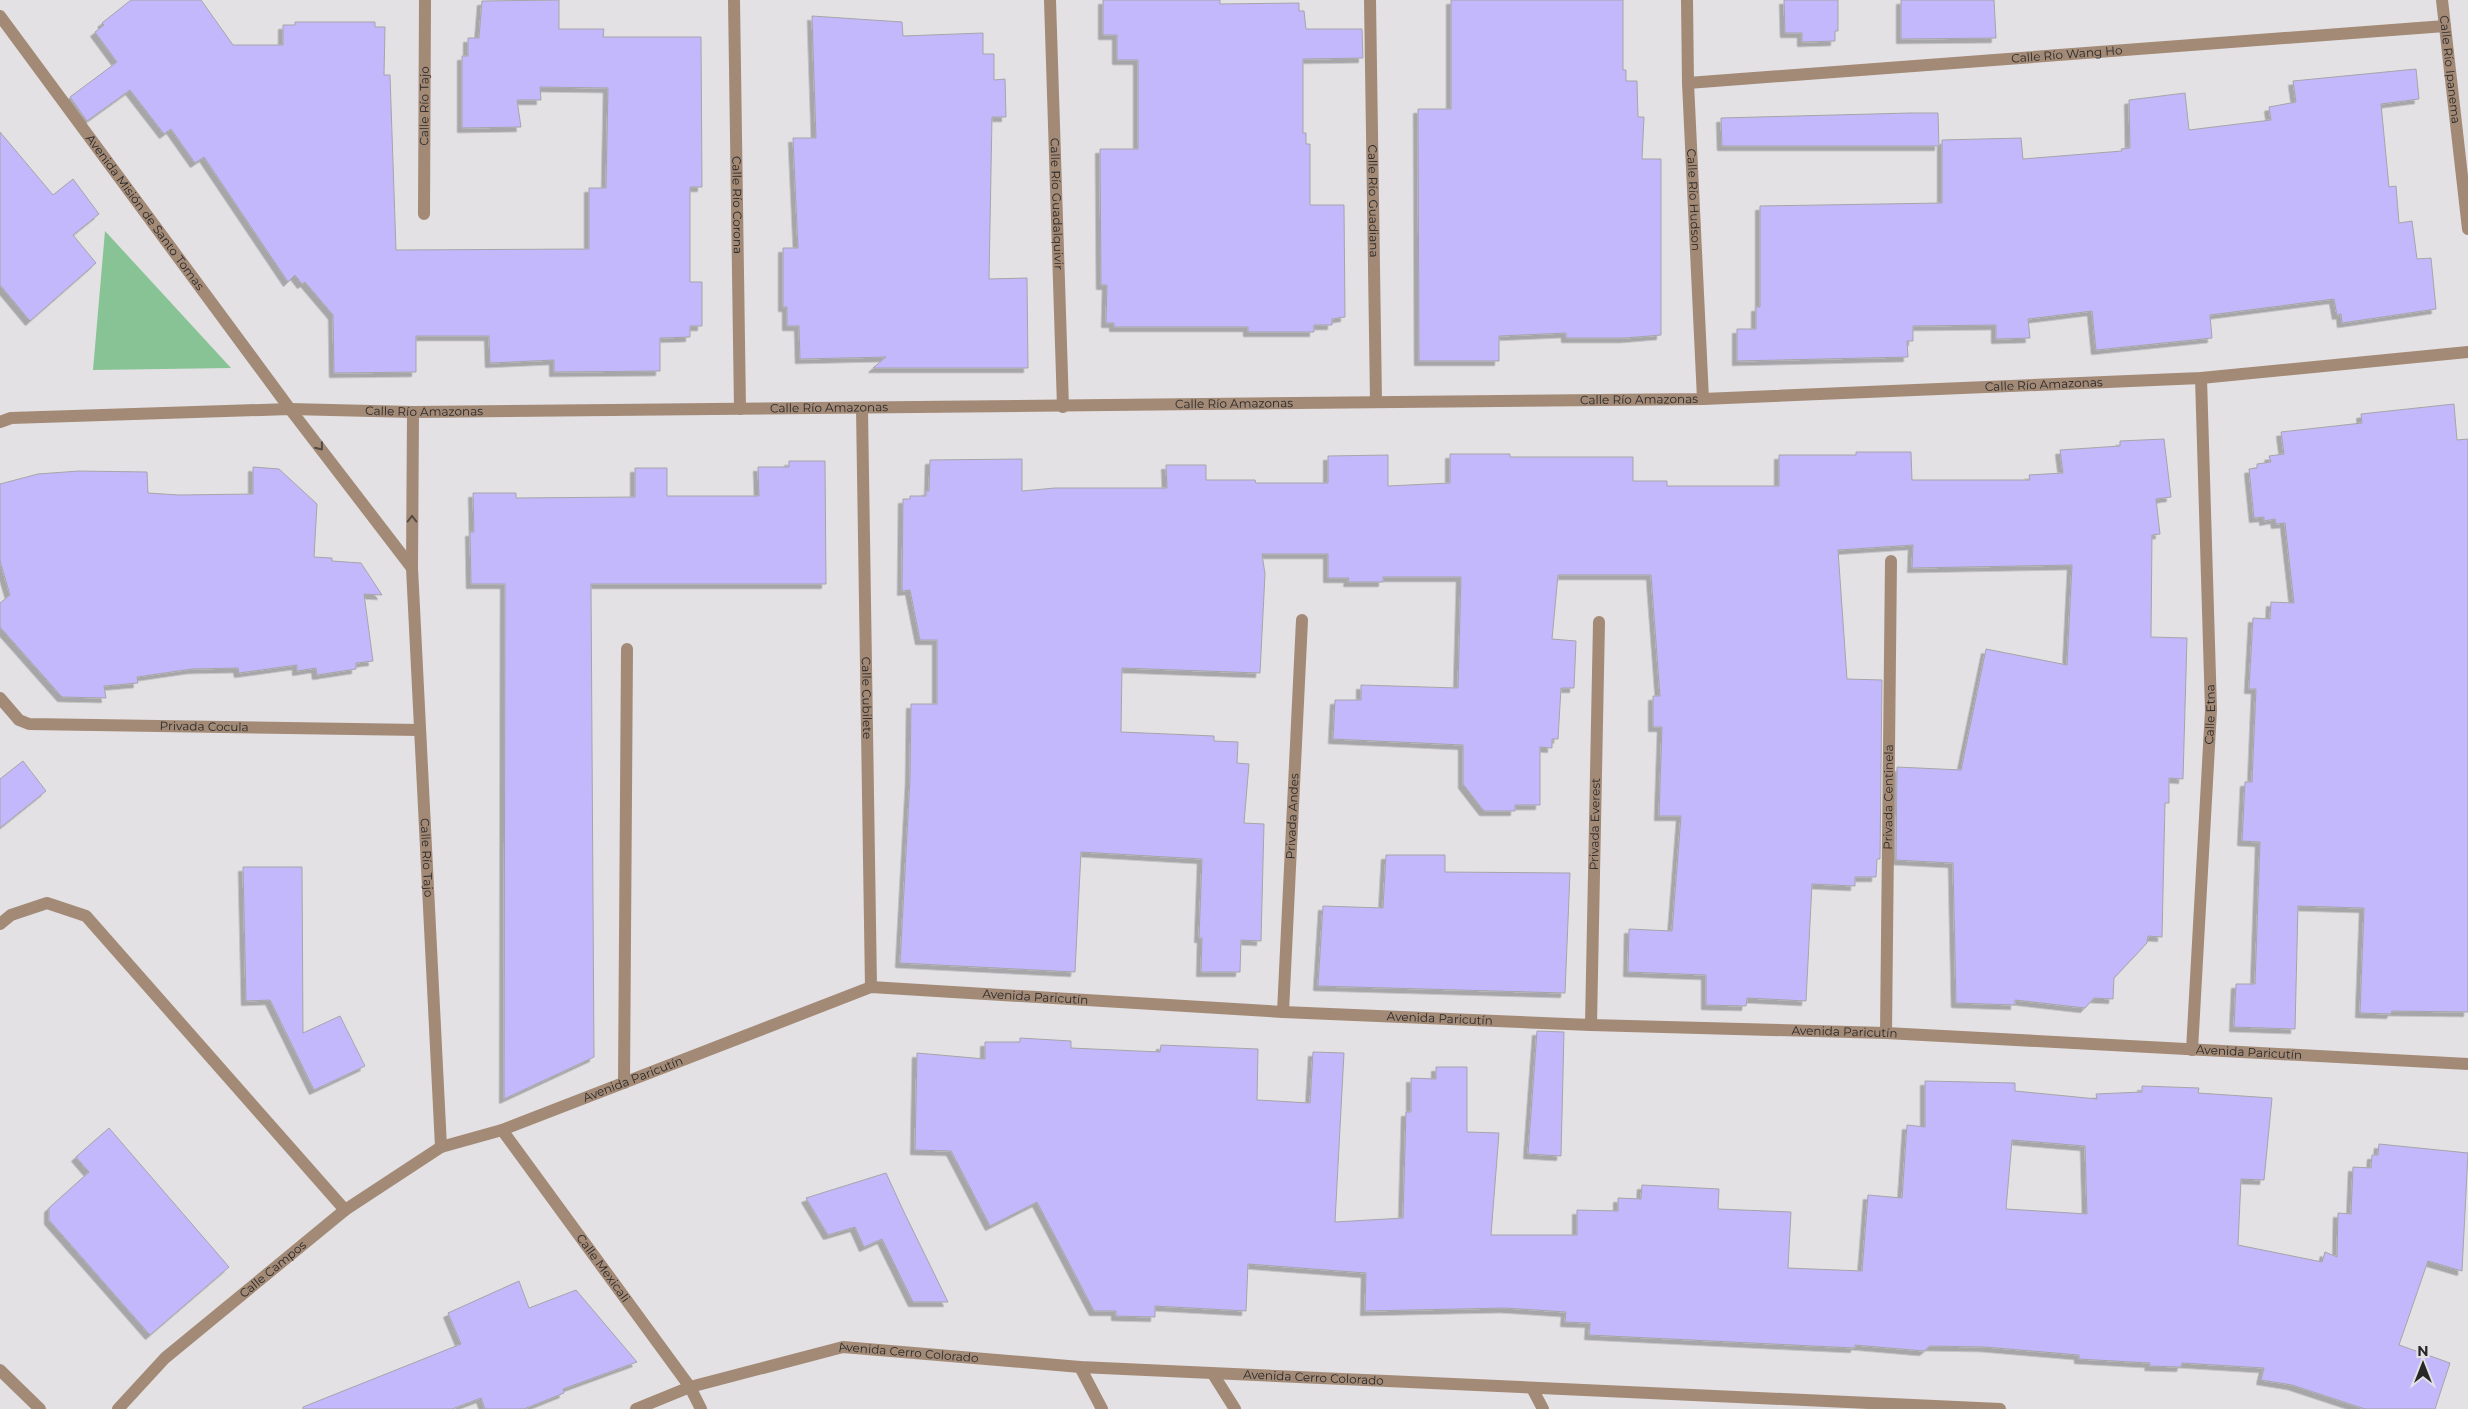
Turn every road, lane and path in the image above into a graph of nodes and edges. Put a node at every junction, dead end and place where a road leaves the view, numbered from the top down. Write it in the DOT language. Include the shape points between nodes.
graph roads {
  1 [pos="425,0"];
  2 [pos="734,0"];
  3 [pos="1050,0"];
  4 [pos="1370,0"];
  5 [pos="1687,0"];
  6 [pos="2442,0"];
  7 [pos="0,16"];
  8 [pos="2445,26"];
  9 [pos="1688,84"];
  10 [pos="424,214"];
  11 [pos="2468,229"];
  12 [pos="2468,352"];
  13 [pos="2201,378"];
  14 [pos="1703,399"];
  15 [pos="1376,402"];
  16 [pos="1063,407"];
  17 [pos="290,409"];
  18 [pos="740,409"];
  19 [pos="862,409"];
  20 [pos="413,412"];
  21 [pos="0,422"];
  22 [pos="1891,561"];
  23 [pos="412,568"];
  24 [pos="1302,620"];
  25 [pos="1599,622"];
  26 [pos="627,649"];
  27 [pos="0,698"];
  28 [pos="420,730"];
  29 [pos="0,924"];
  30 [pos="871,987"];
  31 [pos="1283,1012"];
  32 [pos="1591,1025"];
  33 [pos="1886,1033"];
  34 [pos="2192,1050"];
  35 [pos="2468,1064"];
  36 [pos="624,1083"];
  37 [pos="502,1130"];
  38 [pos="441,1147"];
  39 [pos="345,1210"];
  40 [pos="1080,1368"];
  41 [pos="0,1370"];
  42 [pos="1213,1374"];
  43 [pos="690,1387"];
  44 [pos="1532,1388"];
  45 [pos="1974,1408"];
  46 [pos="40,1409"];
  47 [pos="118,1409"];
  48 [pos="636,1409"];
  49 [pos="701,1409"];
  50 [pos="1102,1409"];
  51 [pos="1235,1409"];
  52 [pos="1543,1409"];
  53 [pos="2000,1409"];
  1 -- 10 [label="street, Calle Río Tajo"];
  2 -- 18 [label="street, Calle Río Corona"];
  3 -- 16 [label="street, Calle Río Guadalquivir"];
  4 -- 15 [label="street, Calle Río Guadiana"];
  5 -- 9 [label="street, Calle Río Hudson"];
  6 -- 8 [label="street, Calle Río Ipanema"];
  7 -- 17 [label="street, Avenida Misión de Santo Tomas"];
  8 -- 9 [label="street, Calle Río Wang Ho"];
  8 -- 11 [label="street, Calle Río Ipanema"];
  9 -- 14 [label="street, Calle Río Hudson"];
  12 -- 13 [label="street, Calle Río Amazonas"];
  13 -- 14 [label="street, Calle Río Amazonas"];
  13 -- 34 [label="street, Calle Etna" via="2211,710"];
  14 -- 15 [label="street, Calle Río Amazonas"];
  15 -- 16 [label="street, Calle Río Amazonas"];
  16 -- 19 [label="street, Calle Río Amazonas"];
  17 -- 20 [label="street, Calle Río Amazonas"];
  17 -- 21 [label="street, Calle Río Amazonas" via="10,418"];
  17 -- 23 [label="street, one-way"];
  18 -- 19 [label="street, Calle Río Amazonas"];
  18 -- 20 [label="street, Calle Río Amazonas"];
  19 -- 30 [label="street, Calle Cubilete"];
  23 -- 20 [label="street, Calle Río Tajo, one-way"];
  22 -- 33 [label="street, Privada Centinela"];
  23 -- 28 [label="street, Calle Río Tajo"];
  24 -- 31 [label="street, Privada Andes"];
  25 -- 32 [label="street, Privada Everest"];
  26 -- 36 [label="street"];
  27 -- 28 [label="street, Privada Cocula" via="18,720 30,724"];
  28 -- 38 [label="street, Calle Río Tajo"];
  29 -- 39 [label="street" via="10,915 47,903 86,916"];
  30 -- 31 [label="street, Avenida Paricutín"];
  30 -- 36 [label="street, Avenida Paricutín"];
  31 -- 32 [label="street, Avenida Paricutín"];
  32 -- 33 [label="street, Avenida Paricutín"];
  33 -- 34 [label="street, Avenida Paricutín"];
  34 -- 35 [label="street, Avenida Paricutín"];
  36 -- 37 [label="street, Avenida Paricutín"];
  37 -- 38 [label="street, Avenida Paricutín"];
  37 -- 43 [label="street, Calle Mexicali"];
  38 -- 39 [label="street, Calle Campos"];
  39 -- 47 [label="street, Calle Campos" via="164,1358"];
  40 -- 42 [label="street, Avenida Cerro Colorado"];
  40 -- 43 [label="street, Avenida Cerro Colorado" via="843,1347"];
  40 -- 50 [label="street"];
  41 -- 46 [label="street"];
  42 -- 44 [label="street, Avenida Cerro Colorado"];
  42 -- 51 [label="street"];
  43 -- 48 [label="street, Avenida Cerro Colorado"];
  43 -- 49 [label="street, Calle Mexicali"];
  44 -- 45 [label="street, Avenida Cerro Colorado"];
  44 -- 52 [label="street"];
  45 -- 53 [label="street, Avenida Cerro Colorado"];
}
